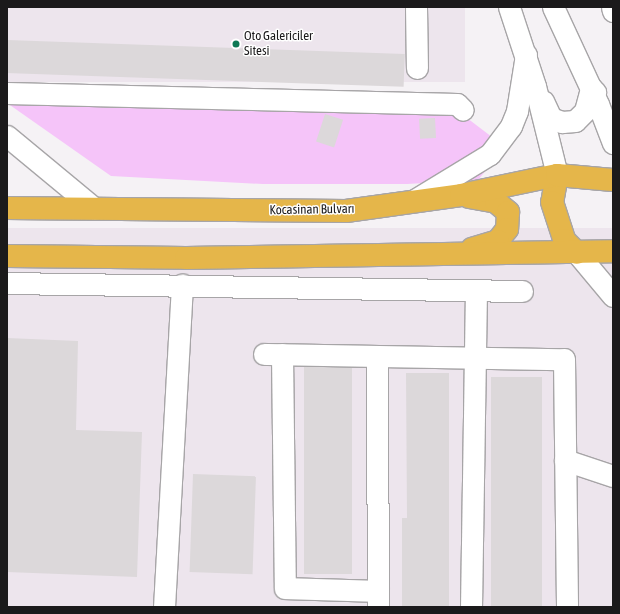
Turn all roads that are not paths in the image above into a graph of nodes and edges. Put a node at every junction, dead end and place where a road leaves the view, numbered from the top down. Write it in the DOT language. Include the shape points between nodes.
graph roads {
  1 [pos="416,7"];
  2 [pos="509,7"];
  3 [pos="553,7"];
  4 [pos="612,7"];
  5 [pos="613,11"];
  6 [pos="526,56"];
  7 [pos="417,68"];
  8 [pos="535,86"];
  9 [pos="591,88"];
  10 [pos="7,93"];
  11 [pos="463,110"];
  12 [pos="613,111"];
  13 [pos="7,136"];
  14 [pos="613,143"];
  15 [pos="557,175"];
  16 [pos="613,180"];
  17 [pos="461,196"];
  18 [pos="411,202"];
  19 [pos="7,208"];
  20 [pos="94,208"];
  21 [pos="613,251"];
  22 [pos="577,253"];
  23 [pos="453,255"];
  24 [pos="7,256"];
  25 [pos="7,283"];
  26 [pos="182,285"];
  27 [pos="476,290"];
  28 [pos="522,291"];
  29 [pos="613,296"];
  30 [pos="377,356"];
  31 [pos="476,358"];
  32 [pos="565,460"];
  33 [pos="613,476"];
  34 [pos="378,599"];
  35 [pos="164,607"];
  36 [pos="471,607"];
  37 [pos="567,607"];
  1 -- 7 [label="street"];
  2 -- 6 [label="street"];
  3 -- 9 [label="street"];
  4 -- 5 [label="street"];
  6 -- 8 [label="street"];
  6 -- 18 [label="street" via="517,111 511,126 490,154"];
  8 -- 9 [label="street" via="551,118 562,122 575,121 585,111"];
  8 -- 15 [label="street"];
  9 -- 12 [label="street"];
  9 -- 14 [label="street"];
  10 -- 11 [label="street" via="457,104"];
  13 -- 20 [label="street"];
  15 -- 16 [label="highway, Kocasinan Bulvarı"];
  15 -- 17 [label="highway, Kocasinan Bulvarı"];
  15 -- 22 [label="highway" via="552,202 564,240"];
  17 -- 18 [label="highway, Kocasinan Bulvarı"];
  17 -- 23 [label="highway" via="496,202 508,212 507,229 498,241"];
  18 -- 20 [label="highway, Kocasinan Bulvarı" via="346,211"];
  19 -- 20 [label="highway, Kocasinan Bulvarı"];
  21 -- 22 [label="highway"];
  22 -- 23 [label="highway"];
  22 -- 29 [label="street"];
  23 -- 24 [label="highway"];
  25 -- 26 [label="street"];
  26 -- 27 [label="street"];
  26 -- 35 [label="street"];
  27 -- 28 [label="street"];
  27 -- 31 [label="street"];
  30 -- 31 [label="street"];
  30 -- 34 [label="street"];
  30 -- 34 [label="street" via="273,354 285,588"];
  31 -- 32 [label="street" via="564,359"];
  31 -- 36 [label="street"];
  32 -- 33 [label="street"];
  32 -- 37 [label="street"];
}
